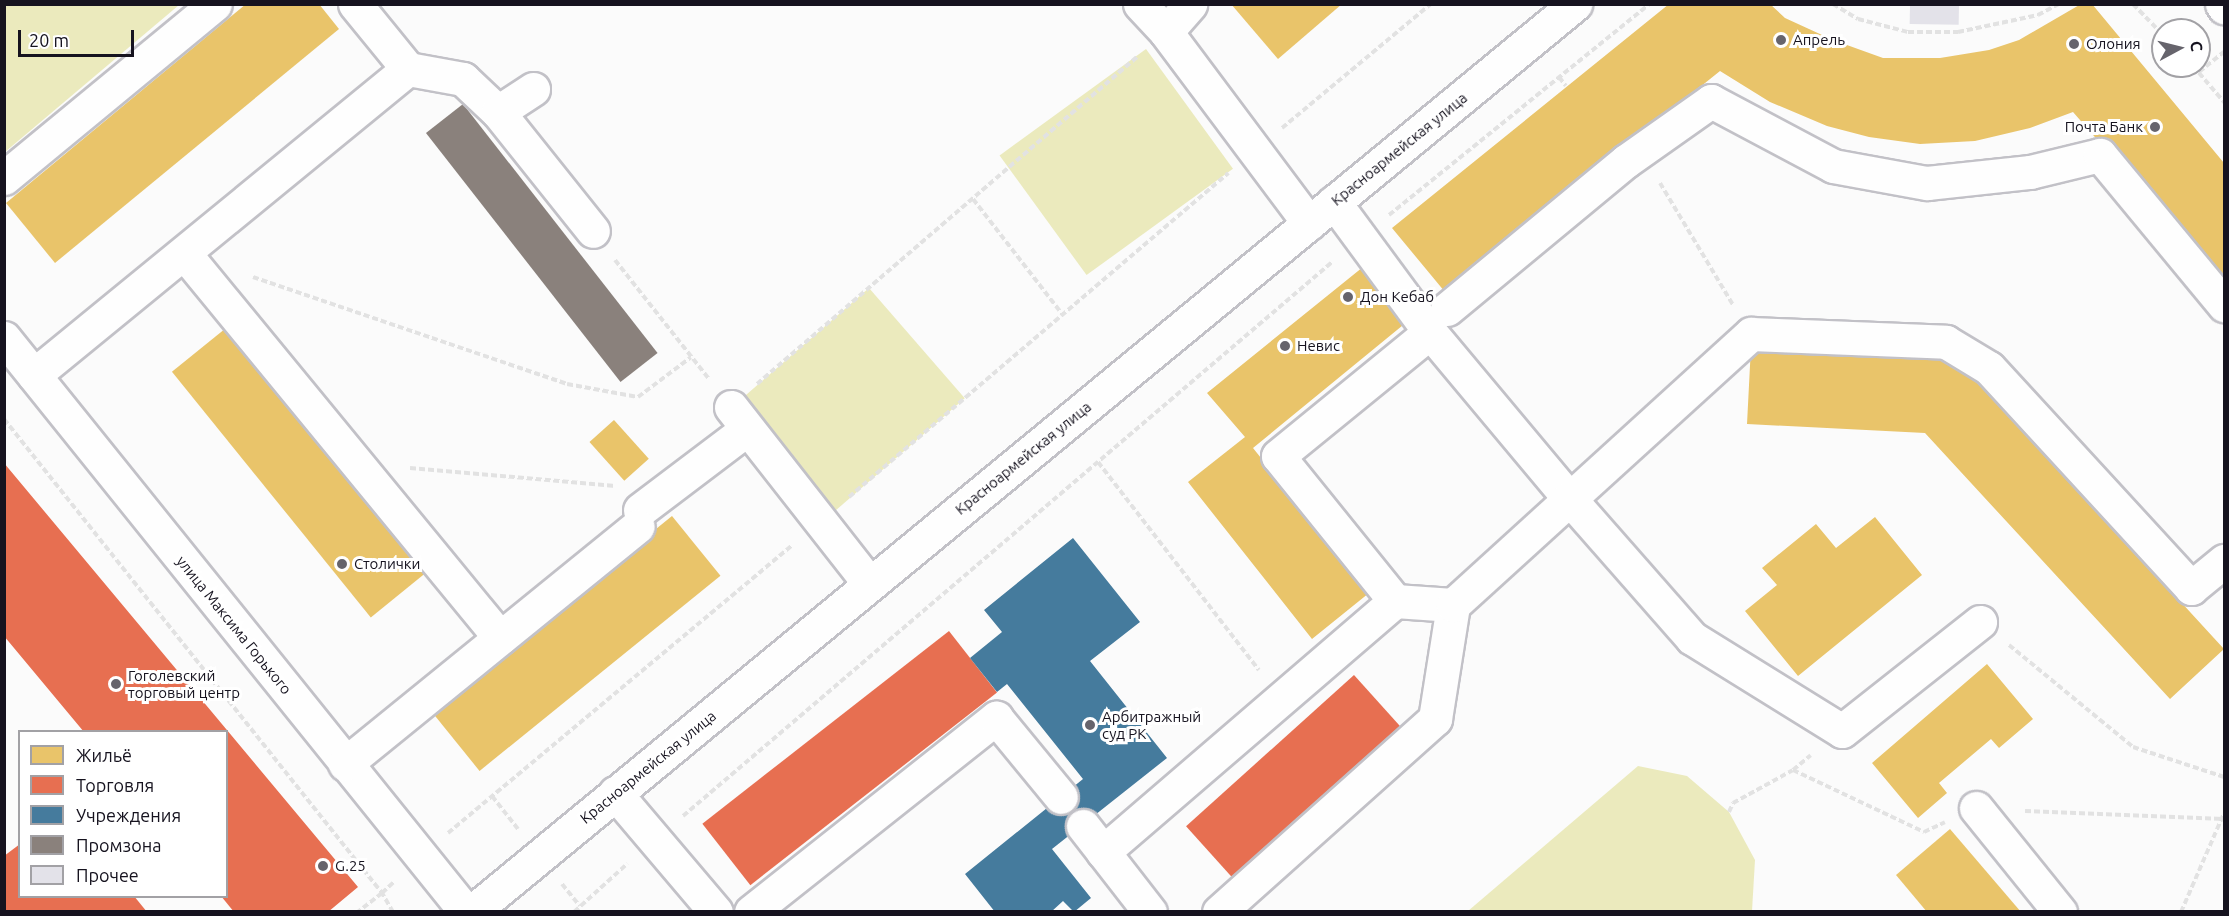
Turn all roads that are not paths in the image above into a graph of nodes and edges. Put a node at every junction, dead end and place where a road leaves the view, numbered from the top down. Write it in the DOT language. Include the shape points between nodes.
graph roads {
  1 [pos="215,4"];
  2 [pos="355,4"];
  3 [pos="1140,4"];
  4 [pos="1190,4"];
  5 [pos="1575,4"];
  6 [pos="1156,40"];
  7 [pos="408,69"];
  8 [pos="533,89"];
  9 [pos="498,112"];
  10 [pos="4,178"];
  11 [pos="1334,202"];
  12 [pos="1309,224"];
  13 [pos="593,231"];
  14 [pos="184,253"];
  15 [pos="2224,305"];
  16 [pos="1438,320"];
  17 [pos="4,338"];
  18 [pos="34,375"];
  19 [pos="1569,498"];
  20 [pos="2224,561"];
  21 [pos="870,584"];
  22 [pos="1395,602"];
  23 [pos="1453,605"];
  24 [pos="1980,622"];
  25 [pos="500,638"];
  26 [pos="345,764"];
  27 [pos="615,793"];
  28 [pos="1061,797"];
  29 [pos="1976,808"];
  30 [pos="1083,826"];
  31 [pos="1103,852"];
  32 [pos="466,912"];
  33 [pos="472,912"];
  34 [pos="716,912"];
  35 [pos="751,912"];
  36 [pos="1150,912"];
  37 [pos="1219,912"];
  38 [pos="2060,912"];
  1 -- 10 [label="street"];
  2 -- 7 [label="street"];
  3 -- 6 [label="street"];
  4 -- 6 [label="street"];
  5 -- 11 [label="street, Красноармейская улица"];
  6 -- 12 [label="street" via="1255,150"];
  7 -- 9 [label="street" via="462,79"];
  7 -- 14 [label="street"];
  8 -- 9 [label="street"];
  9 -- 13 [label="street"];
  11 -- 12 [label="street, Красноармейская улица"];
  11 -- 16 [label="street" via="1359,239"];
  12 -- 21 [label="street, Красноармейская улица"];
  14 -- 18 [label="street"];
  14 -- 25 [label="street"];
  15 -- 16 [label="street" via="2100,155 2030,172 1927,183 1833,166 1711,100 1640,151"];
  16 -- 19 [label="street"];
  16 -- 22 [label="street" via="1278,456"];
  17 -- 18 [label="street, улица Максима Горького"];
  18 -- 26 [label="street, улица Максима Горького"];
  19 -- 20 [label="street" via="1751,334 1946,342 1989,368 2191,588"];
  19 -- 23 [label="street"];
  19 -- 24 [label="street" via="1692,638 1842,731"];
  21 -- 25 [label="street" via="739,418 639,518"];
  21 -- 27 [label="street, Красноармейская улица"];
  22 -- 23 [label="street"];
  22 -- 31 [label="street"];
  23 -- 37 [label="street" via="1435,719"];
  25 -- 26 [label="street"];
  26 -- 32 [label="street, улица Максима Горького"];
  27 -- 33 [label="street, Красноармейская улица"];
  27 -- 34 [label="street"];
  28 -- 35 [label="street" via="996,718"];
  29 -- 38 [label="street"];
  30 -- 31 [label="street"];
  31 -- 36 [label="street"];
}
